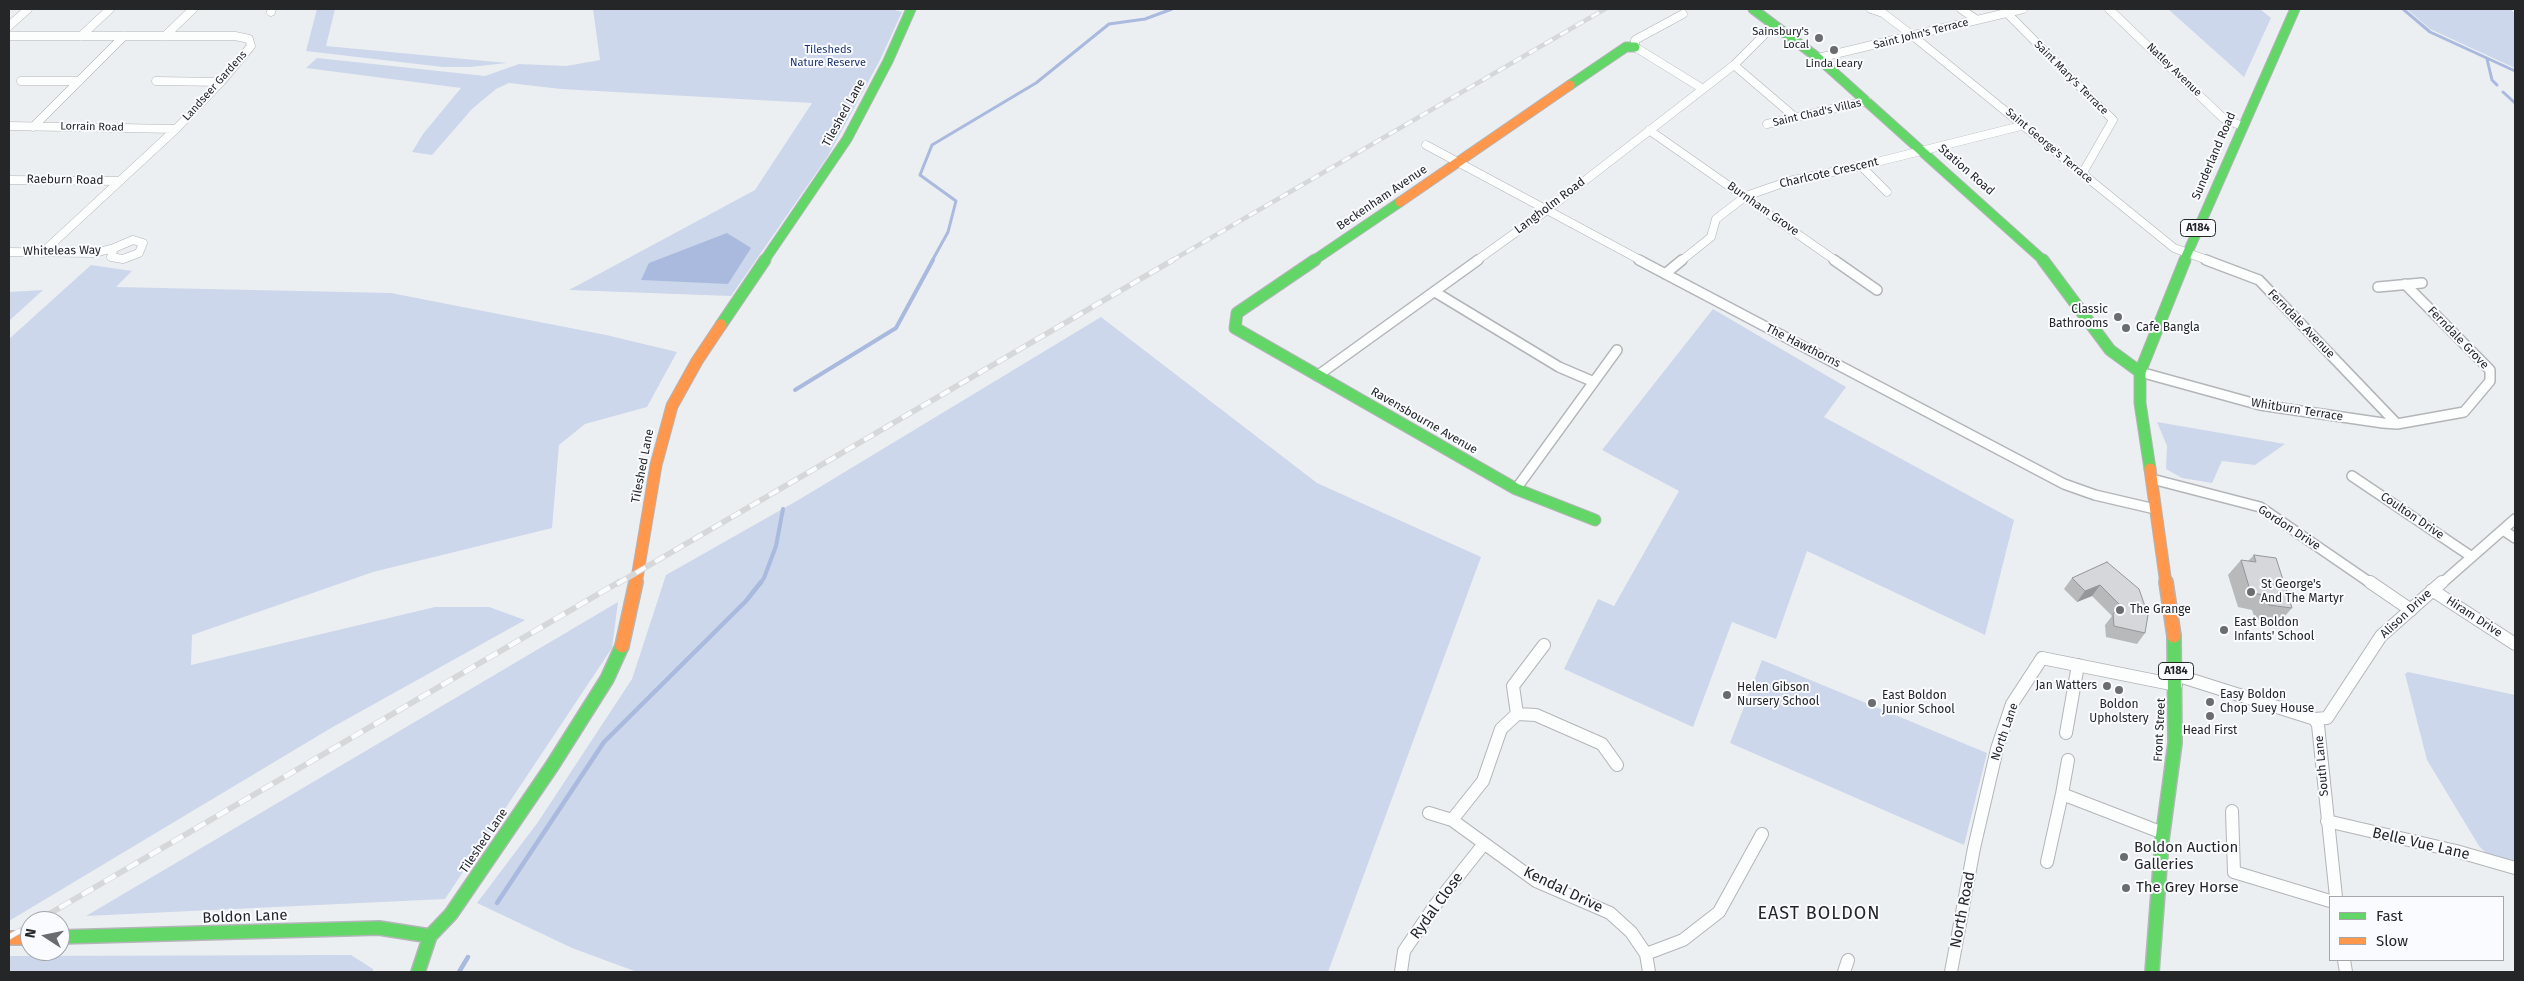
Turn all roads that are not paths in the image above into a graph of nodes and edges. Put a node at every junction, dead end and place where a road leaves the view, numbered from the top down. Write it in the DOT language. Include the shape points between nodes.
graph roads {
  1 [pos="28,9"];
  2 [pos="110,9"];
  3 [pos="192,9"];
  4 [pos="911,9"];
  5 [pos="1753,9"];
  6 [pos="1871,9"];
  7 [pos="1961,9"];
  8 [pos="2023,9"];
  9 [pos="2109,9"];
  10 [pos="2295,9"];
  11 [pos="2007,13"];
  12 [pos="1683,14"];
  13 [pos="1976,20"];
  14 [pos="10,24"];
  15 [pos="1774,25"];
  16 [pos="9,36"];
  17 [pos="81,36"];
  18 [pos="124,36"];
  19 [pos="165,36"];
  20 [pos="1913,36"];
  21 [pos="1635,47"];
  22 [pos="1818,58"];
  23 [pos="1734,65"];
  24 [pos="21,81"];
  25 [pos="79,81"];
  26 [pos="156,81"];
  27 [pos="221,82"];
  28 [pos="1703,89"];
  29 [pos="1867,101"];
  30 [pos="1796,118"];
  31 [pos="1767,124"];
  32 [pos="2025,125"];
  33 [pos="9,126"];
  34 [pos="2242,126"];
  35 [pos="33,127"];
  36 [pos="176,129"];
  37 [pos="1649,130"];
  38 [pos="1426,145"];
  39 [pos="1924,151"];
  40 [pos="1460,163"];
  41 [pos="1861,166"];
  42 [pos="2082,174"];
  43 [pos="9,180"];
  44 [pos="120,181"];
  45 [pos="1887,192"];
  46 [pos="1746,196"];
  47 [pos="1546,210"];
  48 [pos="114,248"];
  49 [pos="9,252"];
  50 [pos="42,253"];
  51 [pos="95,253"];
  52 [pos="2187,254"];
  53 [pos="110,257"];
  54 [pos="1665,274"];
  55 [pos="2422,282"];
  56 [pos="2405,284"];
  57 [pos="2378,287"];
  58 [pos="1877,290"];
  59 [pos="1435,292"];
  60 [pos="1617,350"];
  61 [pos="2140,372"];
  62 [pos="1317,376"];
  63 [pos="1594,382"];
  64 [pos="2457,415"];
  65 [pos="2397,424"];
  66 [pos="2352,476"];
  67 [pos="2152,479"];
  68 [pos="1516,489"];
  69 [pos="2155,509"];
  70 [pos="2515,519"];
  71 [pos="1595,520"];
  72 [pos="2503,530"];
  73 [pos="2515,538"];
  74 [pos="2472,557"];
  75 [pos="2432,590"];
  76 [pos="2411,610"];
  77 [pos="2515,644"];
  78 [pos="1544,645"];
  79 [pos="2078,665"];
  80 [pos="2176,680"];
  81 [pos="1517,714"];
  82 [pos="2315,719"];
  83 [pos="2066,732"];
  84 [pos="2068,760"];
  85 [pos="1617,765"];
  86 [pos="2062,794"];
  87 [pos="2232,811"];
  88 [pos="1430,813"];
  89 [pos="1452,820"];
  90 [pos="2327,821"];
  91 [pos="2163,833"];
  92 [pos="1762,834"];
  93 [pos="1483,845"];
  94 [pos="1974,848"];
  95 [pos="2047,862"];
  96 [pos="2515,868"];
  97 [pos="2336,896"];
  98 [pos="2329,901"];
  99 [pos="430,936"];
  100 [pos="70,937"];
  101 [pos="1646,954"];
  102 [pos="418,972"];
  103 [pos="1401,972"];
  104 [pos="1649,972"];
  105 [pos="1951,972"];
  106 [pos="2152,972"];
  1 -- 14 [label="street"];
  2 -- 17 [label="street"];
  3 -- 19 [label="street"];
  4 -- 99 [label="main road, Tileshed Lane" via="847,139 688,375 672,406 656,465 639,571 623,643 607,680 451,914"];
  5 -- 15 [label="main road, Station Road"];
  6 -- 20 [label="street, Saint George's Terrace" via="1883,13"];
  7 -- 13 [label="street"];
  8 -- 11 [label="street, Saint John's Terrace"];
  9 -- 34 [label="street, Natley Avenue" via="2223,118"];
  10 -- 34 [label="main road, Sunderland Road / A184"];
  11 -- 13 [label="street, Saint John's Terrace"];
  11 -- 42 [label="street, Saint Mary's Terrace" via="2113,120"];
  12 -- 21 [label="street" via="1636,40"];
  13 -- 20 [label="street, Saint John's Terrace"];
  15 -- 22 [label="main road, Station Road"];
  15 -- 23 [label="street, Langholm Road"];
  16 -- 17 [label="street, Landseer Gardens"];
  17 -- 18 [label="street, Landseer Gardens"];
  18 -- 19 [label="street, Landseer Gardens"];
  18 -- 25 [label="street"];
  19 -- 27 [label="street, Landseer Gardens" via="249,39 251,46"];
  20 -- 22 [label="street, Saint John's Terrace"];
  20 -- 32 [label="street, Saint George's Terrace"];
  21 -- 28 [label="street"];
  21 -- 40 [label="main road, Beckenham Avenue" via="1626,47"];
  22 -- 29 [label="main road, Station Road"];
  23 -- 28 [label="street, Langholm Road"];
  23 -- 30 [label="street"];
  24 -- 25 [label="street"];
  25 -- 35 [label="street"];
  26 -- 27 [label="street"];
  27 -- 36 [label="street, Landseer Gardens"];
  28 -- 37 [label="street, Langholm Road"];
  29 -- 30 [label="street, Saint Chad's Villas"];
  29 -- 39 [label="main road, Station Road"];
  30 -- 31 [label="street, Saint Chad's Villas"];
  32 -- 39 [label="street, Charlcote Crescent"];
  32 -- 42 [label="street, Saint George's Terrace"];
  33 -- 35 [label="street, Lorrain Road"];
  34 -- 52 [label="main road, Sunderland Road / A184"];
  35 -- 36 [label="street, Lorrain Road"];
  36 -- 44 [label="street, Landseer Gardens"];
  37 -- 46 [label="street, Burnham Grove"];
  37 -- 47 [label="street, Langholm Road"];
  38 -- 40 [label="street, The Hawthorns"];
  39 -- 41 [label="street, Charlcote Crescent"];
  39 -- 61 [label="main road, Station Road" via="2040,256 2110,350"];
  40 -- 47 [label="street, The Hawthorns"];
  40 -- 62 [label="main road, Beckenham Avenue" via="1237,313 1235,328"];
  41 -- 45 [label="street"];
  41 -- 46 [label="street, Charlcote Crescent" via="1789,181"];
  42 -- 52 [label="street, Saint George's Terrace" via="2174,248"];
  43 -- 44 [label="street, Raeburn Road"];
  44 -- 50 [label="street, Landseer Gardens"];
  46 -- 54 [label="street, Charlcote Crescent" via="1716,219 1710,238"];
  46 -- 58 [label="street, Burnham Grove"];
  47 -- 54 [label="street, The Hawthorns"];
  47 -- 59 [label="street, Langholm Road"];
  48 -- 51 [label="street, Whiteleas Way"];
  48 -- 53 [label="street, Whiteleas Way"];
  48 -- 53 [label="street, Whiteleas Way" via="133,240 144,246 129,258 117,260"];
  49 -- 50 [label="street, Whiteleas Way"];
  50 -- 51 [label="street, Whiteleas Way"];
  51 -- 53 [label="street"];
  52 -- 61 [label="main road, Sunderland Road / A184"];
  52 -- 65 [label="street, Ferndale Avenue" via="2259,280"];
  54 -- 69 [label="street, The Hawthorns" via="2064,484"];
  55 -- 56 [label="street"];
  56 -- 57 [label="street"];
  56 -- 64 [label="street, Ferndale Grove" via="2490,370 2490,381 2464,412"];
  59 -- 62 [label="street, Langholm Road"];
  59 -- 63 [label="street" via="1559,367"];
  60 -- 63 [label="street"];
  61 -- 65 [label="street, Whitburn Terrace" via="2260,405"];
  61 -- 67 [label="main road, Front Street / A184" via="2140,402"];
  62 -- 68 [label="main road, Ravensbourne Avenue"];
  63 -- 68 [label="street"];
  64 -- 65 [label="street, Whitburn Terrace"];
  66 -- 74 [label="street, Coulton Drive"];
  67 -- 69 [label="main road, Front Street / A184"];
  67 -- 76 [label="street, Gordon Drive" via="2260,507"];
  68 -- 71 [label="main road, Ravensbourne Avenue"];
  69 -- 80 [label="main road, Front Street / A184" via="2176,642"];
  70 -- 72 [label="street, Alison Drive"];
  72 -- 73 [label="street"];
  72 -- 74 [label="street, Alison Drive"];
  74 -- 75 [label="street, Alison Drive"];
  75 -- 76 [label="street, Alison Drive"];
  75 -- 77 [label="street, Hiram Drive"];
  76 -- 82 [label="street, Alison Drive" via="2381,636 2327,718"];
  78 -- 81 [label="street" via="1513,686"];
  79 -- 80 [label="street, South Lane"];
  79 -- 83 [label="street"];
  79 -- 94 [label="street, North Lane" via="2042,658 2012,704 1997,749"];
  80 -- 82 [label="street, South Lane"];
  80 -- 91 [label="main road, Front Street / A184" via="2175,743"];
  81 -- 85 [label="street" via="1536,715 1602,744"];
  81 -- 89 [label="street" via="1501,729 1484,781"];
  82 -- 90 [label="street, South Lane"];
  84 -- 86 [label="street"];
  86 -- 91 [label="street"];
  86 -- 95 [label="street"];
  87 -- 98 [label="street" via="2234,872"];
  88 -- 89 [label="street, Kendal Drive"];
  89 -- 93 [label="street, Kendal Drive"];
  90 -- 96 [label="street, Belle Vue Lane"];
  90 -- 97 [label="street, South Lane"];
  91 -- 106 [label="main road, Front Street / A184"];
  92 -- 101 [label="street" via="1719,912 1683,940"];
  93 -- 101 [label="street, Kendal Drive" via="1536,881 1610,913 1631,932"];
  93 -- 103 [label="street, Rydal Close" via="1404,951"];
  94 -- 105 [label="street, North Road"];
  99 -- 100 [label="main road, Boldon Lane" via="379,928"];
  99 -- 102 [label="main road"];
  101 -- 104 [label="street, Kendal Drive"];
}
